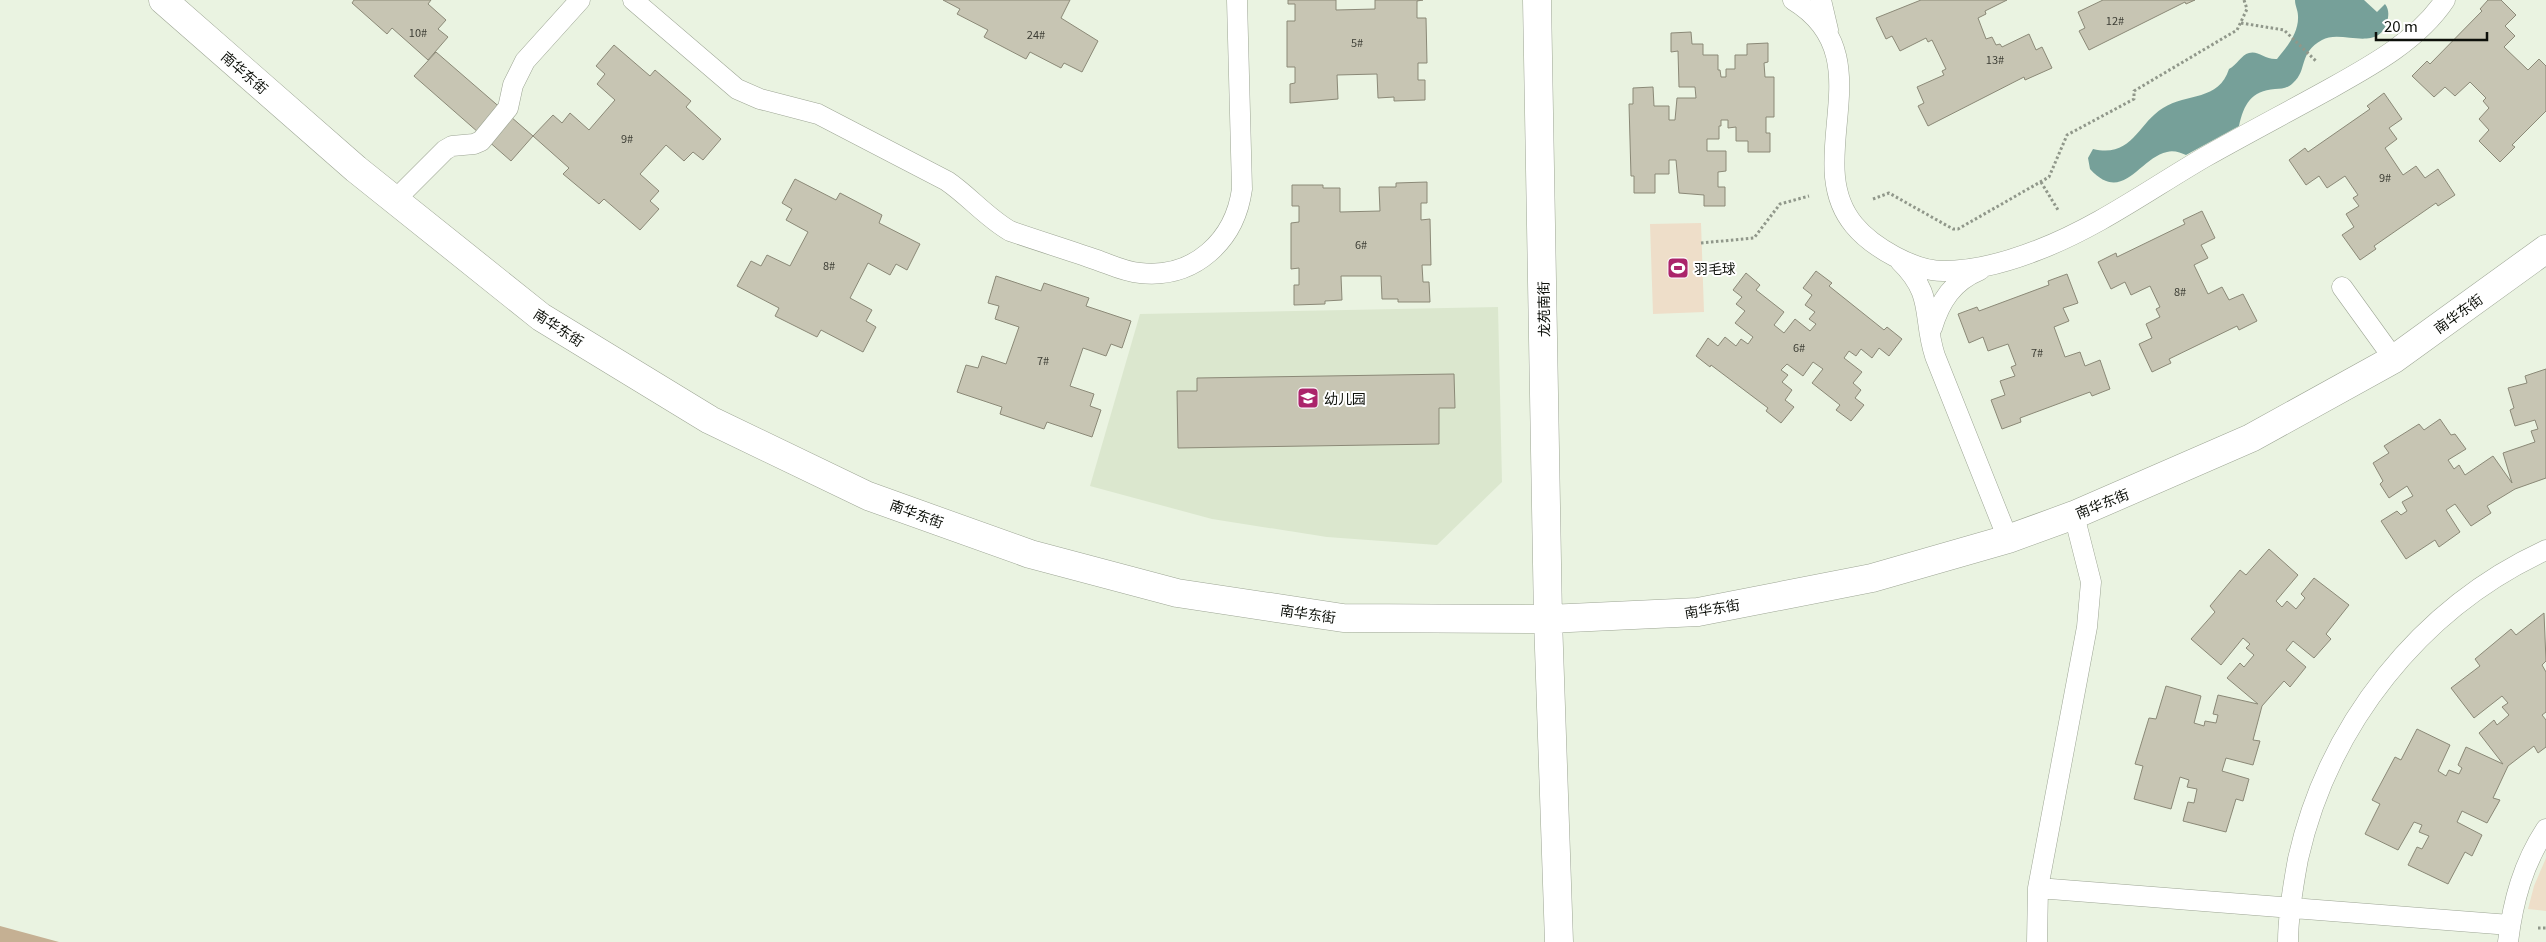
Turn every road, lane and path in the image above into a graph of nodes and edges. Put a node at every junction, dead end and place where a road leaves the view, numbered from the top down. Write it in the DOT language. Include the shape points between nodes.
graph roads {
  1 [pos="163,0"];
  2 [pos="580,0"];
  3 [pos="633,0"];
  4 [pos="1237,0"];
  5 [pos="1538,0"];
  6 [pos="1793,0"];
  7 [pos="1821,0"];
  8 [pos="2244,0"];
  9 [pos="2445,0"];
  10 [pos="2241,23"];
  11 [pos="1831,39"];
  12 [pos="2339,84"];
  13 [pos="1836,189"];
  14 [pos="394,201"];
  15 [pos="1846,214"];
  16 [pos="1702,243"];
  17 [pos="2546,249"];
  18 [pos="1899,259"];
  19 [pos="1999,262"];
  20 [pos="2342,287"];
  21 [pos="1930,335"];
  22 [pos="2394,359"];
  23 [pos="2074,515"];
  24 [pos="2008,538"];
  25 [pos="2546,550"];
  26 [pos="1548,619"];
  27 [pos="2546,829"];
  28 [pos="2038,888"];
  29 [pos="2291,909"];
  30 [pos="2509,934"];
  31 [pos="1559,942"];
  32 [pos="2037,942"];
  33 [pos="2288,942"];
  1 -- 14 [label="street, 南华东街"];
  2 -- 14 [label="lane" via="525,61 513,85 508,108 482,141 445,150"];
  3 -- 4 [label="lane" via="736,89 760,100 818,114 947,180 1010,231 1141,273 1166,273 1197,263 1224,238 1239,208 1242,188"];
  5 -- 26 [label="street, 龙苑南街"];
  6 -- 11 [label="lane" via="1818,19"];
  7 -- 11 [label="lane"];
  8 -- 10 [label="path" via="2247,9"];
  9 -- 12 [label="lane" via="2402,44"];
  10 -- 12 [label="path" via="2284,30"];
  10 -- 15 [label="path" via="2237,30 2134,91 2134,100 2068,135 2049,178 1958,229 1889,193"];
  11 -- 13 [label="lane" via="1839,80 1834,168"];
  12 -- 19 [label="lane" via="2247,133 2081,231"];
  13 -- 15 [label="lane"];
  13 -- 16 [label="path" via="1780,204 1754,238"];
  14 -- 26 [label="street, 南华东街" via="541,317 710,420 868,496 1030,554 1177,593 1342,618"];
  15 -- 18 [label="lane" via="1855,227"];
  17 -- 22 [label="street, 南华东街"];
  18 -- 19 [label="lane" via="1926,270 1941,271"];
  18 -- 21 [label="lane" via="1923,290"];
  19 -- 21 [label="lane" via="1971,274 1950,290 1936,312"];
  20 -- 22 [label="lane"];
  21 -- 24 [label="lane" via="1938,365"];
  22 -- 23 [label="street, 南华东街" via="2252,438"];
  23 -- 24 [label="street, 南华东街"];
  23 -- 28 [label="lane" via="2091,582 2087,627"];
  24 -- 26 [label="street, 南华东街" via="1872,578 1698,612"];
  25 -- 29 [label="lane" via="2484,585 2442,616 2405,652 2373,692 2345,736 2322,782 2305,831"];
  26 -- 31 [label="street, 龙苑南街"];
  27 -- 30 [label="lane" via="2522,876 2512,909"];
  28 -- 29 [label="lane"];
  28 -- 32 [label="lane"];
  29 -- 30 [label="lane"];
  29 -- 33 [label="lane"];
}
